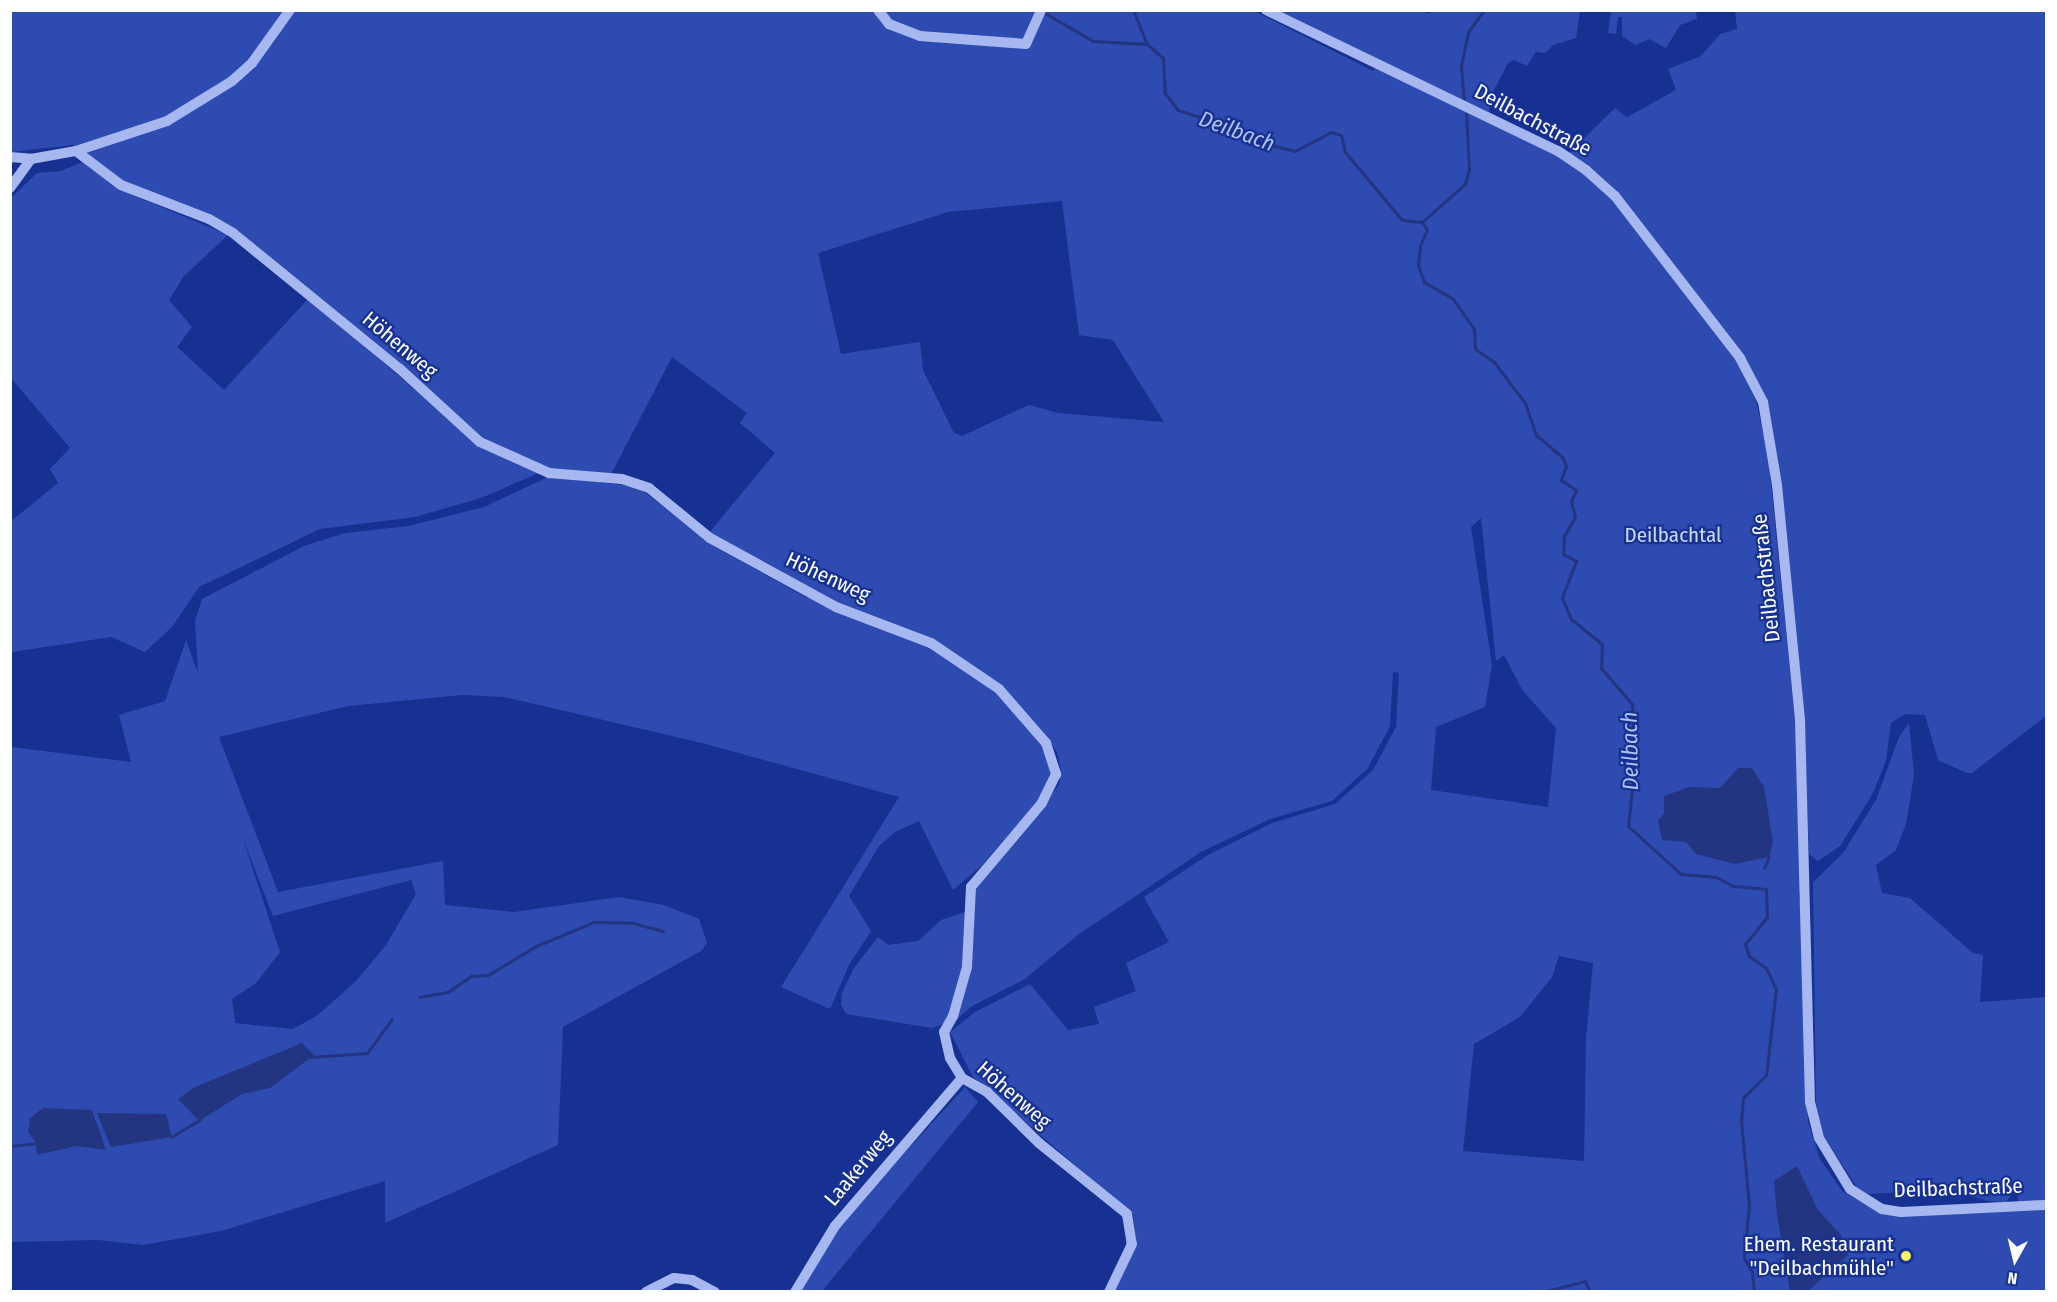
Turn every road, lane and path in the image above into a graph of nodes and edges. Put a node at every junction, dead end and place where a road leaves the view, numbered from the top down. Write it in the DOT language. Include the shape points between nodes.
graph roads {
  1 [pos="290,10"];
  2 [pos="879,10"];
  3 [pos="1266,10"];
  4 [pos="1040,12"];
  5 [pos="76,151"];
  6 [pos="10,157"];
  7 [pos="31,159"];
  8 [pos="10,188"];
  9 [pos="962,1078"];
  10 [pos="2046,1205"];
  11 [pos="646,1292"];
  12 [pos="714,1292"];
  13 [pos="795,1292"];
  14 [pos="1109,1292"];
  1 -- 5 [label="street" via="252,63 232,81 167,121"];
  2 -- 4 [label="street" via="889,24 920,36 1026,44"];
  3 -- 10 [label="street, Deilbachstraße" via="1539,141 1586,170 1615,196 1740,358 1763,402 1777,485 1800,720 1810,1102 1819,1138 1850,1190 1882,1209 1901,1212"];
  5 -- 7 [label="street"];
  5 -- 9 [label="street, Höhenweg" via="121,185 209,219 240,238 400,369 480,442 549,473 622,479 649,488 710,538 836,607 931,643 999,689 1046,743 1056,774 1042,803 971,887 967,967 953,1016 944,1032 950,1058"];
  6 -- 7 [label="street"];
  7 -- 8 [label="street"];
  9 -- 13 [label="street, Laakerweg" via="835,1226"];
  9 -- 14 [label="street, Höhenweg" via="987,1092 1039,1143 1127,1214 1132,1244"];
  11 -- 12 [label="street" via="674,1278 692,1281"];
}
